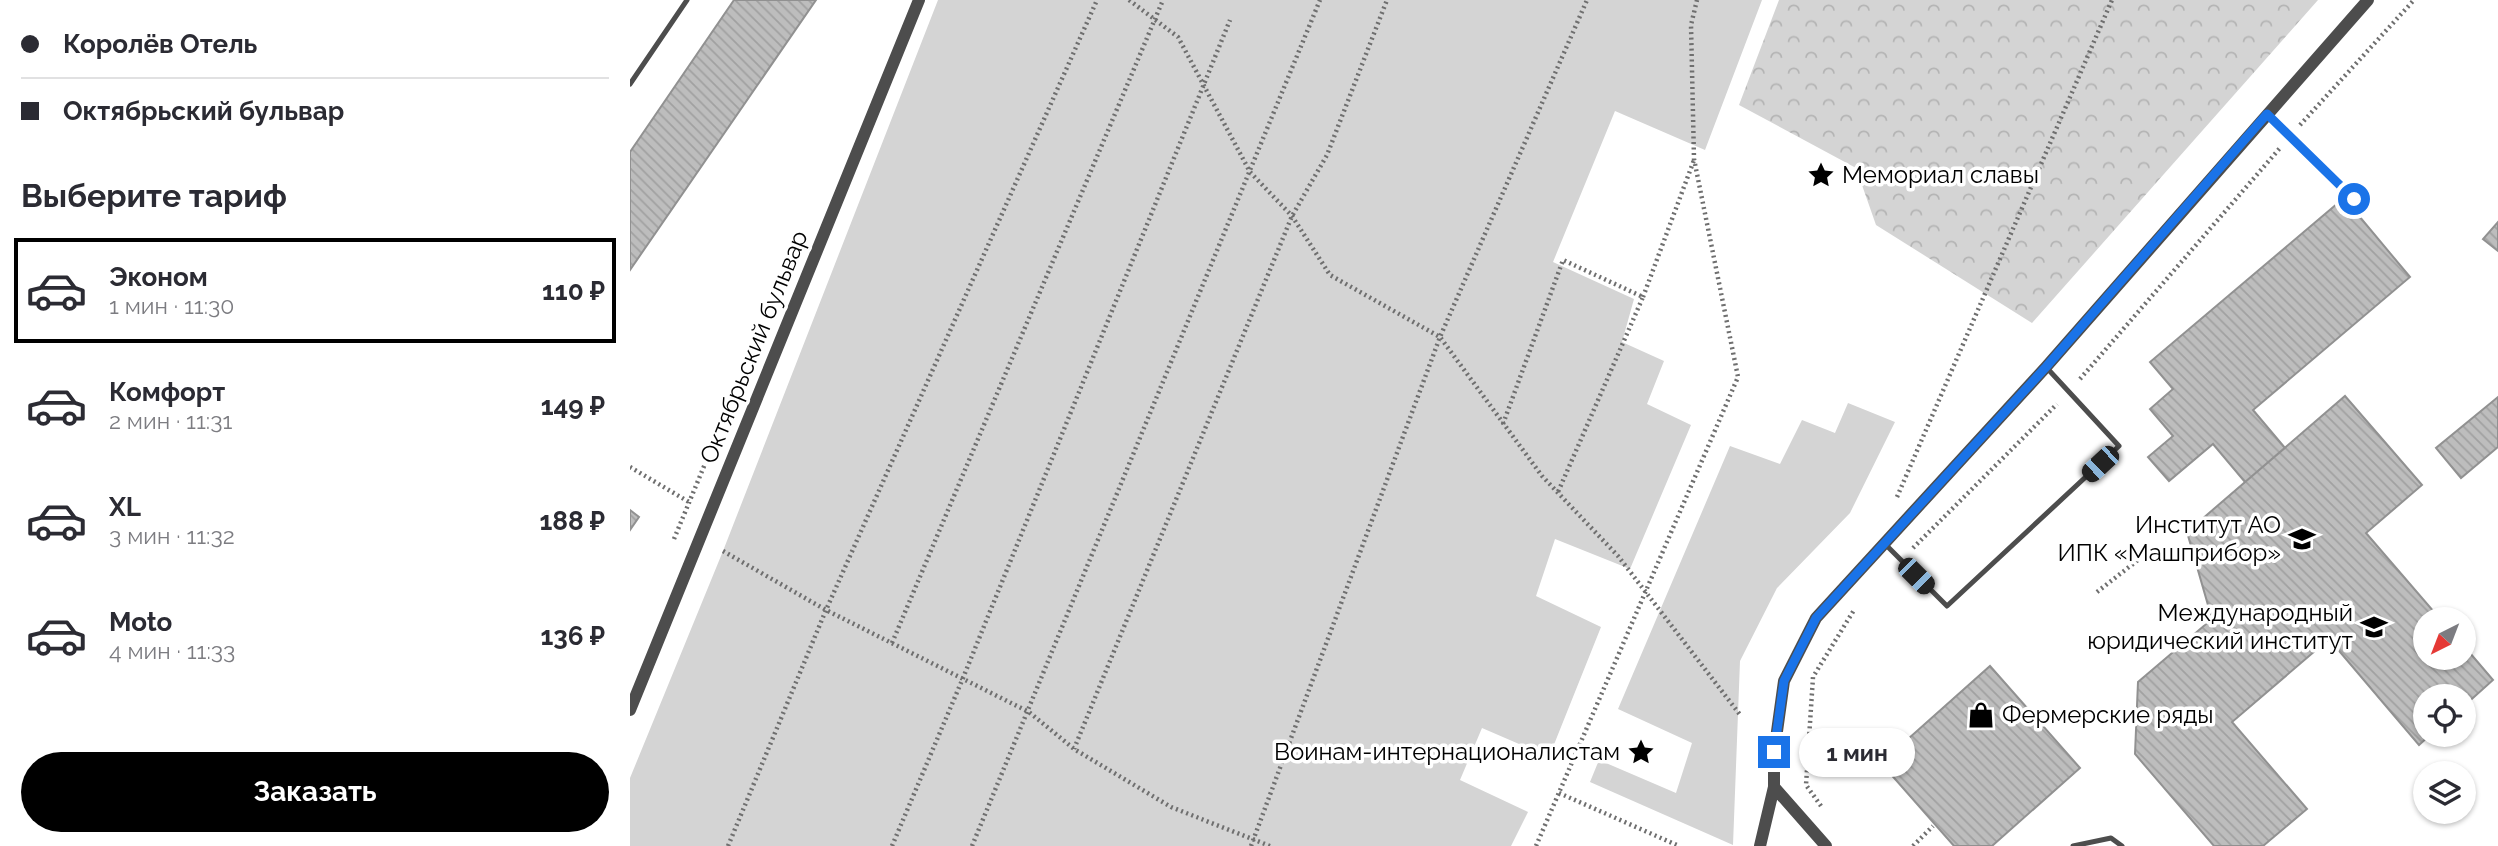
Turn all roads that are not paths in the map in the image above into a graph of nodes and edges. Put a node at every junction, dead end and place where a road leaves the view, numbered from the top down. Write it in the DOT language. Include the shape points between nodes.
graph roads {
  1 [pos="687,0"];
  2 [pos="919,0"];
  3 [pos="2368,0"];
  4 [pos="630,83"];
  5 [pos="2267,114"];
  6 [pos="2354,199"];
  7 [pos="2046,367"];
  8 [pos="1885,543"];
  9 [pos="630,710"];
  10 [pos="1774,787"];
  11 [pos="1760,846"];
  12 [pos="1826,846"];
  13 [pos="2073,846"];
  14 [pos="2122,846"];
  1 -- 4 [label="lane"];
  2 -- 9 [label="street, Октябрьский бульвар"];
  3 -- 5 [label="street"];
  5 -- 6 [label="lane"];
  5 -- 7 [label="street"];
  7 -- 8 [label="street"];
  7 -- 8 [label="lane" via="2119,446 1947,606"];
  8 -- 10 [label="street" via="1816,618 1784,681"];
  10 -- 11 [label="street"];
  10 -- 12 [label="street"];
  13 -- 14 [label="lane" via="2111,838"];
}
